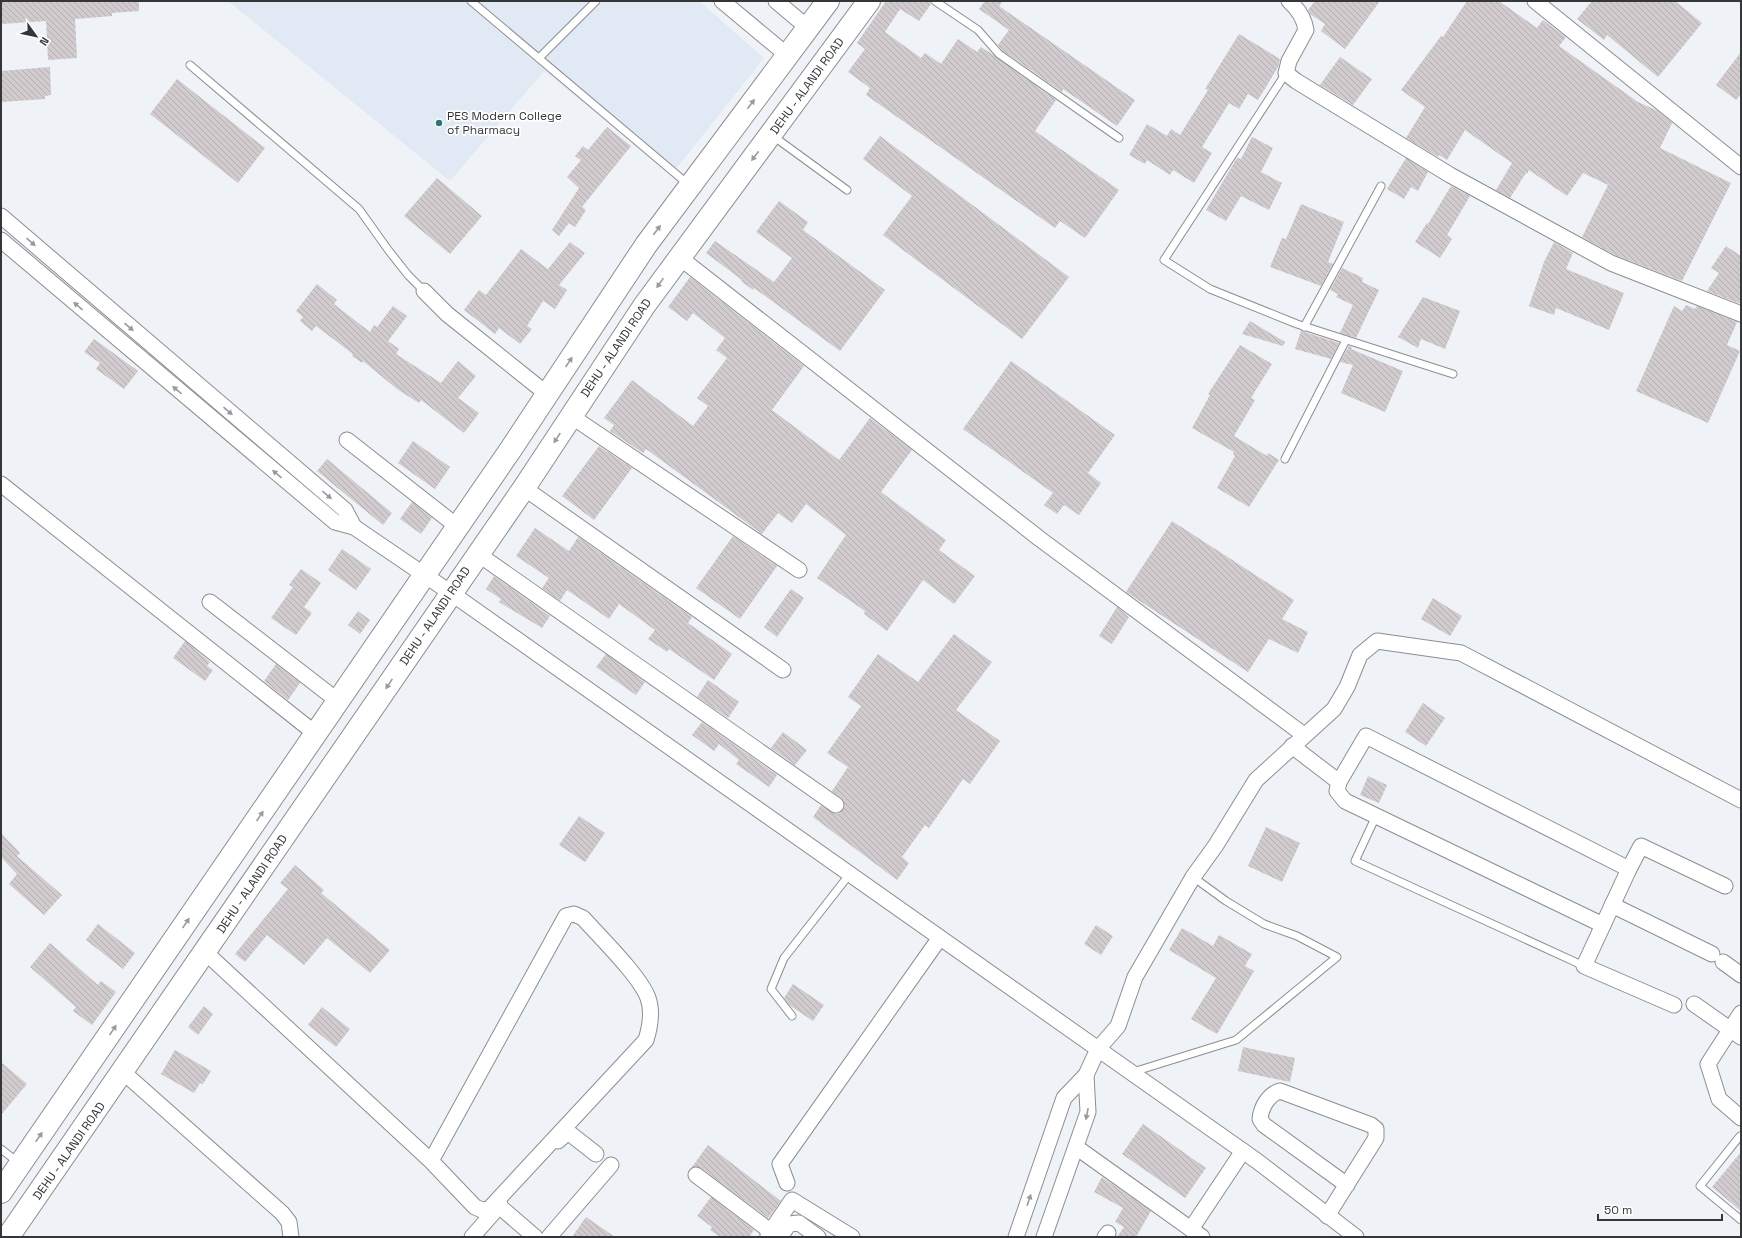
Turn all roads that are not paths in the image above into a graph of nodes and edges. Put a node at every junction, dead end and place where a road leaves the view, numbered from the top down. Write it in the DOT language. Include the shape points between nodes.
graph roads {
  1 [pos="470,1"];
  2 [pos="596,1"];
  3 [pos="722,1"];
  4 [pos="776,1"];
  5 [pos="828,1"];
  6 [pos="869,1"];
  7 [pos="935,1"];
  8 [pos="1288,1"];
  9 [pos="1535,1"];
  10 [pos="808,28"];
  11 [pos="787,55"];
  12 [pos="539,58"];
  13 [pos="190,65"];
  14 [pos="1286,73"];
  15 [pos="771,135"];
  16 [pos="1119,138"];
  17 [pos="1741,167"];
  18 [pos="690,186"];
  19 [pos="1381,186"];
  20 [pos="847,190"];
  21 [pos="1,216"];
  22 [pos="1,240"];
  23 [pos="679,257"];
  24 [pos="424,291"];
  25 [pos="1741,314"];
  26 [pos="1304,326"];
  27 [pos="1346,340"];
  28 [pos="1453,374"];
  29 [pos="548,394"];
  30 [pos="571,416"];
  31 [pos="347,440"];
  32 [pos="268,446"];
  33 [pos="258,458"];
  34 [pos="1285,459"];
  35 [pos="1,484"];
  36 [pos="524,488"];
  37 [pos="354,527"];
  38 [pos="458,527"];
  39 [pos="478,554"];
  40 [pos="799,570"];
  41 [pos="425,575"];
  42 [pos="452,593"];
  43 [pos="210,602"];
  44 [pos="783,670"];
  45 [pos="338,701"];
  46 [pos="316,734"];
  47 [pos="1304,735"];
  48 [pos="1292,746"];
  49 [pos="1339,782"];
  50 [pos="1741,800"];
  51 [pos="836,805"];
  52 [pos="1376,816"];
  53 [pos="1629,869"];
  54 [pos="849,875"];
  55 [pos="1193,877"];
  56 [pos="1725,886"];
  57 [pos="1612,905"];
  58 [pos="1603,925"];
  59 [pos="939,939"];
  60 [pos="205,952"];
  61 [pos="1584,966"];
  62 [pos="1741,975"];
  63 [pos="1694,1004"];
  64 [pos="1674,1005"];
  65 [pos="1741,1013"];
  66 [pos="792,1016"];
  67 [pos="1736,1033"];
  68 [pos="1098,1049"];
  69 [pos="123,1072"];
  70 [pos="1130,1073"];
  71 [pos="1086,1075"];
  72 [pos="1741,1118"];
  73 [pos="1740,1136"];
  74 [pos="1076,1147"];
  75 [pos="1,1149"];
  76 [pos="1242,1151"];
  77 [pos="596,1154"];
  78 [pos="431,1161"];
  79 [pos="21,1164"];
  80 [pos="611,1165"];
  81 [pos="696,1175"];
  82 [pos="787,1183"];
  83 [pos="1346,1185"];
  84 [pos="1,1192"];
  85 [pos="499,1206"];
  86 [pos="1327,1216"];
  87 [pos="1741,1220"];
  88 [pos="1339,1232"];
  89 [pos="1197,1233"];
  90 [pos="773,1234"];
  91 [pos="8,1237"];
  92 [pos="291,1237"];
  93 [pos="472,1237"];
  94 [pos="535,1237"];
  95 [pos="549,1237"];
  96 [pos="818,1237"];
  97 [pos="852,1237"];
  98 [pos="1016,1237"];
  99 [pos="1044,1237"];
  100 [pos="1356,1237"];
  1 -- 12 [label="lane"];
  2 -- 12 [label="lane"];
  3 -- 11 [label="street"];
  4 -- 10 [label="street"];
  5 -- 10 [label="main road"];
  6 -- 15 [label="main road, DEHU - ALANDI ROAD"];
  7 -- 16 [label="lane" via="978,30 999,54"];
  8 -- 14 [label="street" via="1304,19 1306,30 1289,61"];
  9 -- 17 [label="street"];
  10 -- 11 [label="main road"];
  18 -- 11 [label="main road, one-way"];
  12 -- 18 [label="lane"];
  13 -- 24 [label="lane" via="359,209 408,275"];
  14 -- 25 [label="street" via="1450,175 1604,259"];
  14 -- 26 [label="lane" via="1164,260 1210,289"];
  15 -- 20 [label="lane"];
  15 -- 23 [label="main road, DEHU - ALANDI ROAD, one-way"];
  29 -- 18 [label="main road, one-way" via="646,245"];
  19 -- 26 [label="lane"];
  21 -- 32 [label="street, one-way"];
  33 -- 22 [label="street, one-way"];
  23 -- 30 [label="main road, DEHU - ALANDI ROAD, one-way"];
  23 -- 47 [label="street" via="1040,539"];
  24 -- 29 [label="street" via="447,314"];
  26 -- 27 [label="lane"];
  27 -- 28 [label="lane"];
  27 -- 34 [label="lane"];
  29 -- 38 [label="main road"];
  30 -- 36 [label="main road, DEHU - ALANDI ROAD, one-way"];
  30 -- 40 [label="street"];
  31 -- 38 [label="street"];
  32 -- 33 [label="street"];
  32 -- 37 [label="street, one-way" via="345,510"];
  37 -- 33 [label="street, one-way" via="335,522"];
  35 -- 46 [label="street"];
  36 -- 39 [label="main road, DEHU - ALANDI ROAD"];
  36 -- 44 [label="street"];
  37 -- 41 [label="street"];
  38 -- 41 [label="main road"];
  39 -- 42 [label="main road, DEHU - ALANDI ROAD"];
  39 -- 51 [label="street"];
  41 -- 42 [label="street"];
  41 -- 45 [label="main road"];
  42 -- 54 [label="street"];
  42 -- 60 [label="main road, DEHU - ALANDI ROAD, one-way"];
  43 -- 45 [label="street"];
  45 -- 46 [label="main road"];
  79 -- 46 [label="main road, one-way"];
  47 -- 48 [label="street"];
  47 -- 50 [label="street" via="1334,709 1347,687 1360,655 1377,641 1400,643 1461,653"];
  48 -- 49 [label="street"];
  48 -- 55 [label="street" via="1256,780"];
  49 -- 52 [label="street" via="1337,791 1345,801"];
  49 -- 53 [label="street" via="1366,736"];
  52 -- 58 [label="street"];
  52 -- 61 [label="lane" via="1355,861"];
  53 -- 56 [label="street" via="1641,846"];
  53 -- 57 [label="street"];
  54 -- 59 [label="street"];
  54 -- 66 [label="lane" via="784,958 771,989"];
  55 -- 68 [label="street" via="1135,977 1118,1026"];
  55 -- 70 [label="lane" via="1264,924 1297,936 1338,957 1236,1040"];
  57 -- 58 [label="street"];
  57 -- 62 [label="street" via="1717,958"];
  58 -- 61 [label="street"];
  59 -- 68 [label="street"];
  59 -- 82 [label="street" via="780,1164"];
  60 -- 69 [label="main road, DEHU - ALANDI ROAD"];
  60 -- 78 [label="street"];
  61 -- 64 [label="street"];
  63 -- 67 [label="street"];
  65 -- 67 [label="street"];
  67 -- 72 [label="street" via="1708,1064 1719,1099"];
  68 -- 70 [label="street"];
  68 -- 71 [label="street"];
  69 -- 91 [label="main road, DEHU - ALANDI ROAD"];
  69 -- 92 [label="street" via="282,1212 289,1222"];
  70 -- 76 [label="street"];
  71 -- 74 [label="street, one-way" via="1088,1112"];
  98 -- 71 [label="street, one-way" via="1064,1098"];
  73 -- 87 [label="lane" via="1700,1186"];
  74 -- 89 [label="street"];
  74 -- 99 [label="street"];
  75 -- 79 [label="lane"];
  76 -- 86 [label="street"];
  76 -- 89 [label="street"];
  77 -- 85 [label="street" via="571,1133 566,1132"];
  78 -- 78 [label="street" via="476,1207 482,1210 489,1209 646,1040 651,1023 648,998 640,983 583,918 574,914 566,916"];
  79 -- 84 [label="main road"];
  80 -- 95 [label="street"];
  81 -- 90 [label="street"];
  83 -- 83 [label="street" via="1376,1138 1376,1129 1280,1091 1275,1092 1260,1112 1260,1119 1264,1125"];
  83 -- 86 [label="street"];
  85 -- 93 [label="street"];
  85 -- 94 [label="street"];
  86 -- 88 [label="street"];
  88 -- 100 [label="street"];
  90 -- 96 [label="street" via="789,1224 799,1223"];
  90 -- 97 [label="street" via="792,1200"];
}
